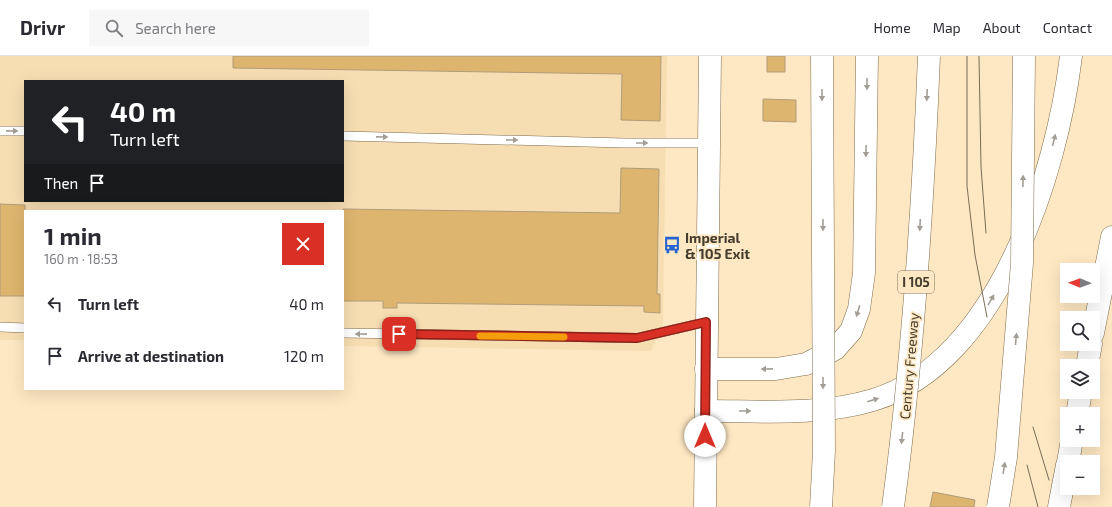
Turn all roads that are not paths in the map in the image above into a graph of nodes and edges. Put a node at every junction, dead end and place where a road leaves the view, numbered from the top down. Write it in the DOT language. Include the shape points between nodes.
graph roads {
  1 [pos="710,56"];
  2 [pos="822,56"];
  3 [pos="867,56"];
  4 [pos="929,56"];
  5 [pos="1024,56"];
  6 [pos="1071,56"];
  7 [pos="0,131"];
  8 [pos="24,131"];
  9 [pos="344,136"];
  10 [pos="708,143"];
  11 [pos="1112,237"];
  12 [pos="1097,311"];
  13 [pos="706,322"];
  14 [pos="0,327"];
  15 [pos="24,328"];
  16 [pos="344,333"];
  17 [pos="706,369"];
  18 [pos="706,411"];
  19 [pos="1061,495"];
  20 [pos="705,507"];
  21 [pos="821,507"];
  22 [pos="893,507"];
  23 [pos="998,507"];
  24 [pos="1059,507"];
  1 -- 10 [label="main road"];
  2 -- 21 [label="main road, one-way, bridge" via="824,451"];
  3 -- 17 [label="main road, one-way" via="864,273 859,309 851,331 835,349 806,364 776,369"];
  4 -- 22 [label="main road, Century Freeway / I 105, one-way, bridge" via="913,323"];
  23 -- 5 [label="main road, one-way, bridge" via="1006,457 1022,263"];
  18 -- 6 [label="main road, one-way, bridge" via="841,408 874,400 916,381 956,347 983,313 1008,269 1035,205 1054,141 1068,83"];
  7 -- 8 [label="lane, one-way"];
  9 -- 10 [label="lane, one-way"];
  10 -- 13 [label="main road"];
  11 -- 12 [label="main road"];
  13 -- 16 [label="lane, one-way" via="637,338"];
  13 -- 17 [label="main road"];
  14 -- 15 [label="lane"];
  17 -- 18 [label="main road"];
  18 -- 20 [label="main road"];
  19 -- 24 [label="main road"];
}
